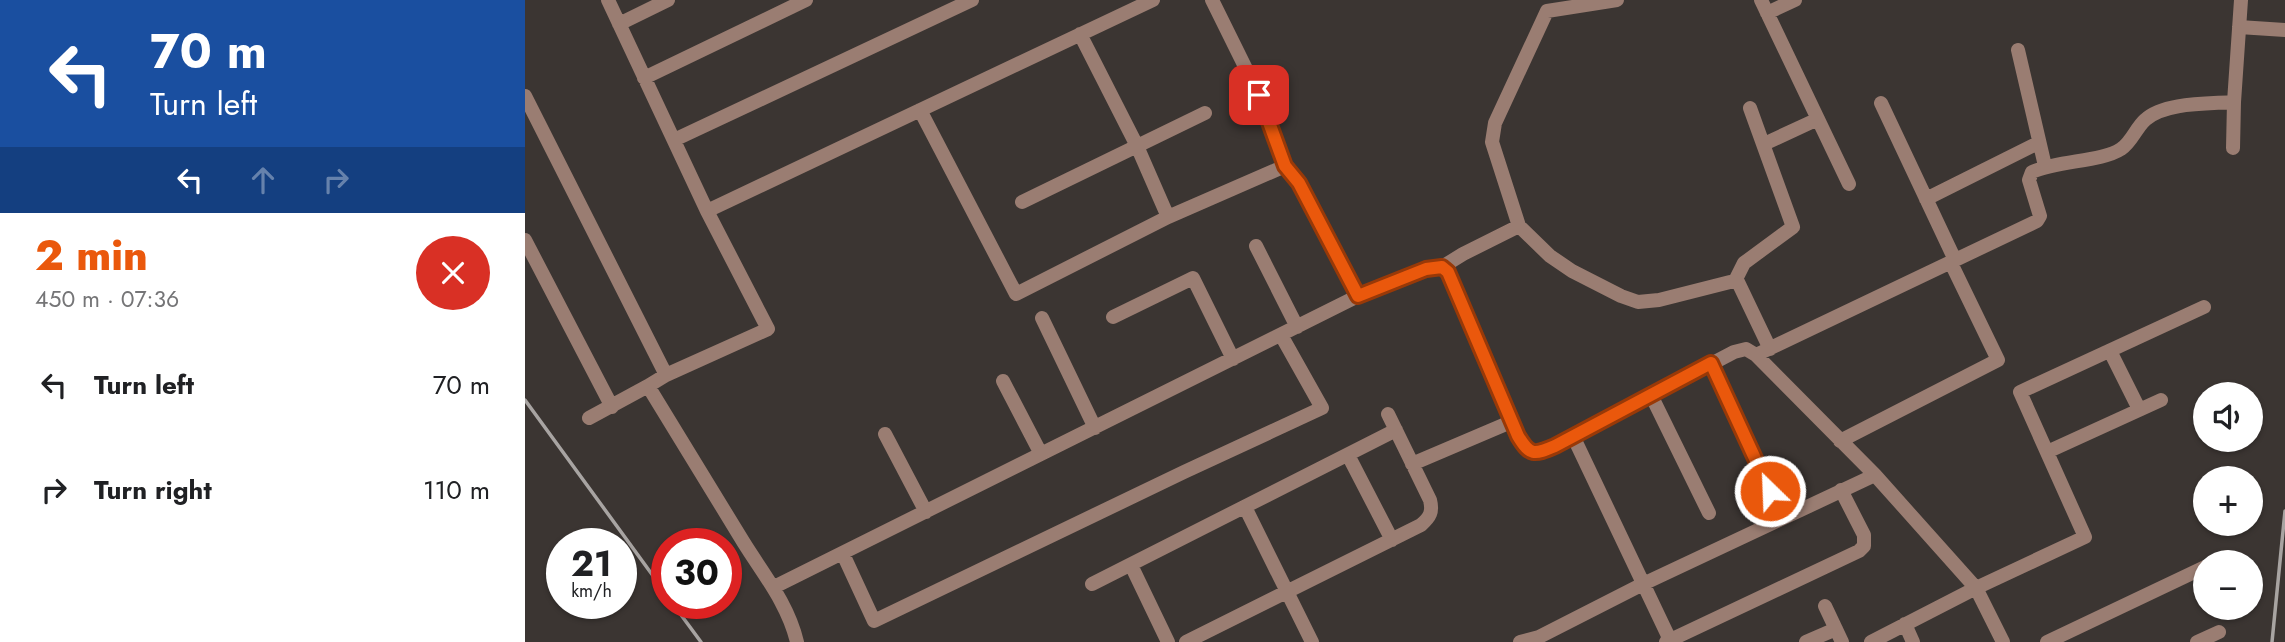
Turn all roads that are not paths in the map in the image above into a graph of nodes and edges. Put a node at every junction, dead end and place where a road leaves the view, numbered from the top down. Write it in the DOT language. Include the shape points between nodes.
graph roads {
  1 [pos="608,0"];
  2 [pos="668,0"];
  3 [pos="806,0"];
  4 [pos="972,0"];
  5 [pos="1153,0"];
  6 [pos="1212,0"];
  7 [pos="1617,0"];
  8 [pos="1795,0"];
  9 [pos="2241,0"];
  10 [pos="1764,6"];
  11 [pos="619,24"];
  12 [pos="2239,27"];
  13 [pos="2285,30"];
  14 [pos="1080,34"];
  15 [pos="2018,50"];
  16 [pos="644,78"];
  17 [pos="525,96"];
  18 [pos="2234,102"];
  19 [pos="1881,103"];
  20 [pos="1749,108"];
  21 [pos="920,110"];
  22 [pos="1205,113"];
  23 [pos="1818,119"];
  24 [pos="674,140"];
  25 [pos="2038,143"];
  26 [pos="1764,144"];
  27 [pos="1137,146"];
  28 [pos="2233,149"];
  29 [pos="1285,166"];
  30 [pos="2045,166"];
  31 [pos="1849,184"];
  32 [pos="1926,199"];
  33 [pos="1022,202"];
  34 [pos="706,211"];
  35 [pos="1168,217"];
  36 [pos="1519,226"];
  37 [pos="525,240"];
  38 [pos="1256,246"];
  39 [pos="1953,261"];
  40 [pos="1442,267"];
  41 [pos="1735,281"];
  42 [pos="1358,296"];
  43 [pos="2204,307"];
  44 [pos="1113,317"];
  45 [pos="1042,318"];
  46 [pos="1297,327"];
  47 [pos="1281,335"];
  48 [pos="1770,349"];
  49 [pos="2110,351"];
  50 [pos="1756,355"];
  51 [pos="1233,359"];
  52 [pos="1711,363"];
  53 [pos="666,375"];
  54 [pos="1003,381"];
  55 [pos="648,386"];
  56 [pos="1651,395"];
  57 [pos="2161,400"];
  58 [pos="611,407"];
  59 [pos="2140,410"];
  60 [pos="1388,414"];
  61 [pos="589,418"];
  62 [pos="1513,422"];
  63 [pos="1095,428"];
  64 [pos="1396,430"];
  65 [pos="885,434"];
  66 [pos="1573,436"];
  67 [pos="1840,441"];
  68 [pos="2047,452"];
  69 [pos="1041,454"];
  70 [pos="1348,455"];
  71 [pos="1412,464"];
  72 [pos="1875,475"];
  73 [pos="1841,491"];
  74 [pos="1245,507"];
  75 [pos="926,512"];
  76 [pos="1709,513"];
  77 [pos="1783,518"];
  78 [pos="1392,540"];
  79 [pos="842,554"];
  80 [pos="1131,565"];
  81 [pos="2193,573"];
  82 [pos="1092,584"];
  83 [pos="1643,584"];
  84 [pos="775,587"];
  85 [pos="1976,588"];
  86 [pos="1287,591"];
  87 [pos="1825,606"];
  88 [pos="1905,624"];
  89 [pos="2219,632"];
  90 [pos="1839,636"];
  91 [pos="1669,641"];
  92 [pos="797,642"];
  93 [pos="1168,642"];
  94 [pos="1186,642"];
  95 [pos="1312,642"];
  96 [pos="1520,642"];
  97 [pos="1807,642"];
  98 [pos="1871,642"];
  99 [pos="1913,642"];
  100 [pos="2003,642"];
  101 [pos="2047,642"];
  102 [pos="2197,642"];
  1 -- 11 [label="street"];
  2 -- 11 [label="street"];
  3 -- 16 [label="street"];
  4 -- 24 [label="street"];
  5 -- 14 [label="street"];
  6 -- 29 [label="street" via="1259,95"];
  7 -- 36 [label="street" via="1547,11 1495,123 1492,142"];
  8 -- 10 [label="street"];
  9 -- 12 [label="street"];
  10 -- 23 [label="street"];
  11 -- 16 [label="street"];
  12 -- 13 [label="street"];
  12 -- 18 [label="street"];
  14 -- 21 [label="street"];
  14 -- 27 [label="street"];
  15 -- 25 [label="street"];
  16 -- 24 [label="street"];
  17 -- 53 [label="street"];
  18 -- 28 [label="street"];
  18 -- 30 [label="street" via="2169,109 2144,121 2122,149"];
  19 -- 32 [label="street"];
  20 -- 26 [label="street"];
  21 -- 34 [label="street"];
  21 -- 35 [label="street" via="1016,294"];
  22 -- 27 [label="street"];
  23 -- 26 [label="street"];
  23 -- 31 [label="street"];
  24 -- 34 [label="street"];
  25 -- 30 [label="street"];
  25 -- 32 [label="street"];
  26 -- 41 [label="street" via="1793,227 1744,262"];
  27 -- 33 [label="street"];
  27 -- 35 [label="street"];
  29 -- 35 [label="street"];
  29 -- 42 [label="street" via="1299,183"];
  30 -- 39 [label="street" via="2032,172 2029,180 2039,209 2037,220"];
  32 -- 39 [label="street"];
  34 -- 53 [label="street" via="768,329"];
  36 -- 40 [label="street"];
  36 -- 41 [label="street" via="1572,271 1638,302"];
  37 -- 58 [label="street"];
  38 -- 46 [label="street"];
  39 -- 48 [label="street"];
  39 -- 67 [label="street" via="1998,360"];
  40 -- 42 [label="street"];
  40 -- 62 [label="street"];
  41 -- 48 [label="street"];
  42 -- 46 [label="street"];
  43 -- 49 [label="street"];
  44 -- 51 [label="street" via="1193,278"];
  45 -- 63 [label="street"];
  46 -- 47 [label="street"];
  47 -- 51 [label="street"];
  47 -- 79 [label="street" via="1322,408 874,621"];
  48 -- 50 [label="street"];
  49 -- 59 [label="street"];
  49 -- 68 [label="street" via="2020,392"];
  50 -- 52 [label="street" via="1746,349"];
  50 -- 67 [label="street"];
  51 -- 63 [label="street"];
  52 -- 56 [label="street"];
  52 -- 77 [label="street"];
  53 -- 55 [label="street"];
  54 -- 69 [label="street"];
  55 -- 58 [label="street"];
  55 -- 84 [label="street"];
  56 -- 66 [label="street"];
  56 -- 76 [label="street"];
  57 -- 59 [label="street"];
  58 -- 61 [label="street"];
  59 -- 68 [label="street"];
  60 -- 64 [label="street"];
  62 -- 66 [label="street" via="1532,453"];
  62 -- 71 [label="street"];
  63 -- 69 [label="street"];
  64 -- 70 [label="street"];
  64 -- 71 [label="street"];
  65 -- 75 [label="street"];
  66 -- 83 [label="street"];
  67 -- 72 [label="street"];
  68 -- 85 [label="street" via="2085,537"];
  69 -- 75 [label="street"];
  70 -- 74 [label="street"];
  70 -- 78 [label="street"];
  71 -- 78 [label="street" via="1430,500 1431,514 1421,525"];
  72 -- 73 [label="street"];
  72 -- 85 [label="street"];
  73 -- 77 [label="street"];
  73 -- 91 [label="street" via="1864,535 1859,551"];
  74 -- 80 [label="street"];
  74 -- 86 [label="street"];
  75 -- 79 [label="street"];
  77 -- 83 [label="street"];
  78 -- 86 [label="street"];
  79 -- 84 [label="street"];
  80 -- 82 [label="street"];
  80 -- 93 [label="street"];
  81 -- 101 [label="street"];
  83 -- 91 [label="street"];
  83 -- 96 [label="street" via="1539,637"];
  84 -- 92 [label="street"];
  85 -- 88 [label="street"];
  85 -- 100 [label="street"];
  86 -- 94 [label="street"];
  86 -- 95 [label="street"];
  87 -- 90 [label="street"];
  88 -- 98 [label="street"];
  88 -- 99 [label="street"];
  89 -- 102 [label="street"];
  90 -- 97 [label="street"];
}
